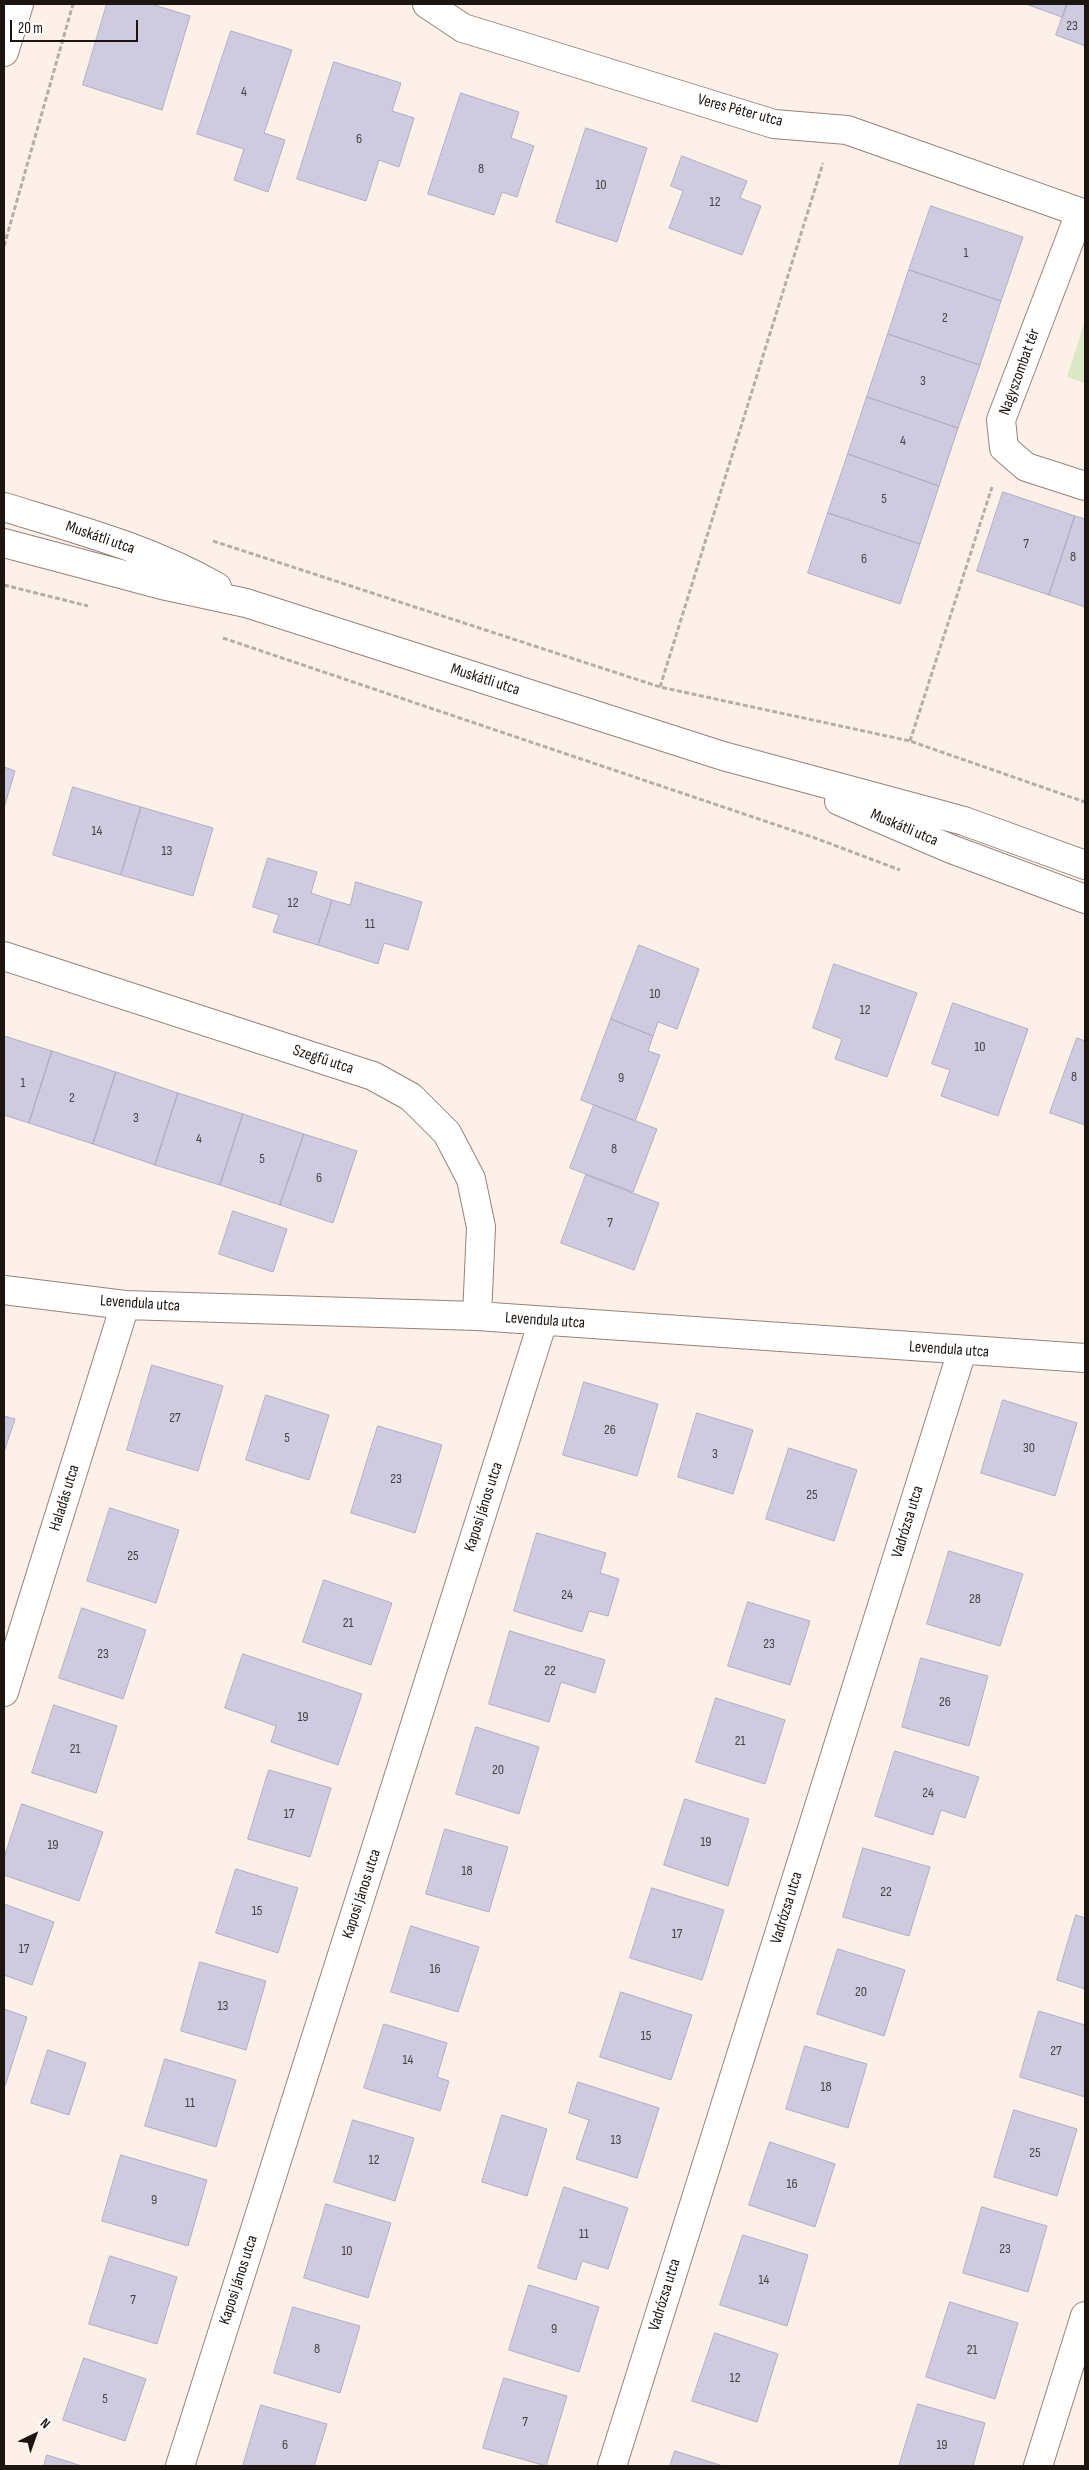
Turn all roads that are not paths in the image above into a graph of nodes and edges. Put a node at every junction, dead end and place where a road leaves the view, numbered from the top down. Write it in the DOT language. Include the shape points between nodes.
graph roads {
  1 [pos="19,4"];
  2 [pos="427,4"];
  3 [pos="4,52"];
  4 [pos="1083,214"];
  5 [pos="1085,486"];
  6 [pos="4,507"];
  7 [pos="4,543"];
  8 [pos="246,603"];
  9 [pos="723,756"];
  10 [pos="1085,865"];
  11 [pos="1085,899"];
  12 [pos="4,956"];
  13 [pos="4,1290"];
  14 [pos="125,1305"];
  15 [pos="477,1316"];
  16 [pos="543,1321"];
  17 [pos="962,1351"];
  18 [pos="1085,1358"];
  19 [pos="4,1692"];
  20 [pos="1085,2316"];
  21 [pos="180,2466"];
  22 [pos="612,2466"];
  23 [pos="1038,2466"];
  1 -- 3 [label="street"];
  2 -- 4 [label="street, Veres Péter utca" via="462,28 774,124 846,130"];
  4 -- 5 [label="street, Nagyszombat tér" via="1001,420 1004,448 1026,468"];
  6 -- 8 [label="street, Muskátli utca" via="131,548 204,579"];
  7 -- 8 [label="street, Muskátli utca" via="162,585"];
  8 -- 9 [label="street, Muskátli utca"];
  9 -- 10 [label="street, Muskátli utca" via="964,821"];
  9 -- 11 [label="street, Muskátli utca" via="817,791 951,849"];
  12 -- 15 [label="street, Szegfű utca" via="373,1076 411,1097 447,1133 471,1179 481,1227"];
  13 -- 14 [label="street, Levendula utca"];
  14 -- 15 [label="street, Levendula utca"];
  14 -- 19 [label="street, Haladás utca"];
  15 -- 16 [label="street, Levendula utca"];
  16 -- 17 [label="street, Levendula utca"];
  16 -- 21 [label="street, Kaposi János utca"];
  17 -- 18 [label="street, Levendula utca"];
  17 -- 22 [label="street, Vadrózsa utca"];
  20 -- 23 [label="street"];
}
